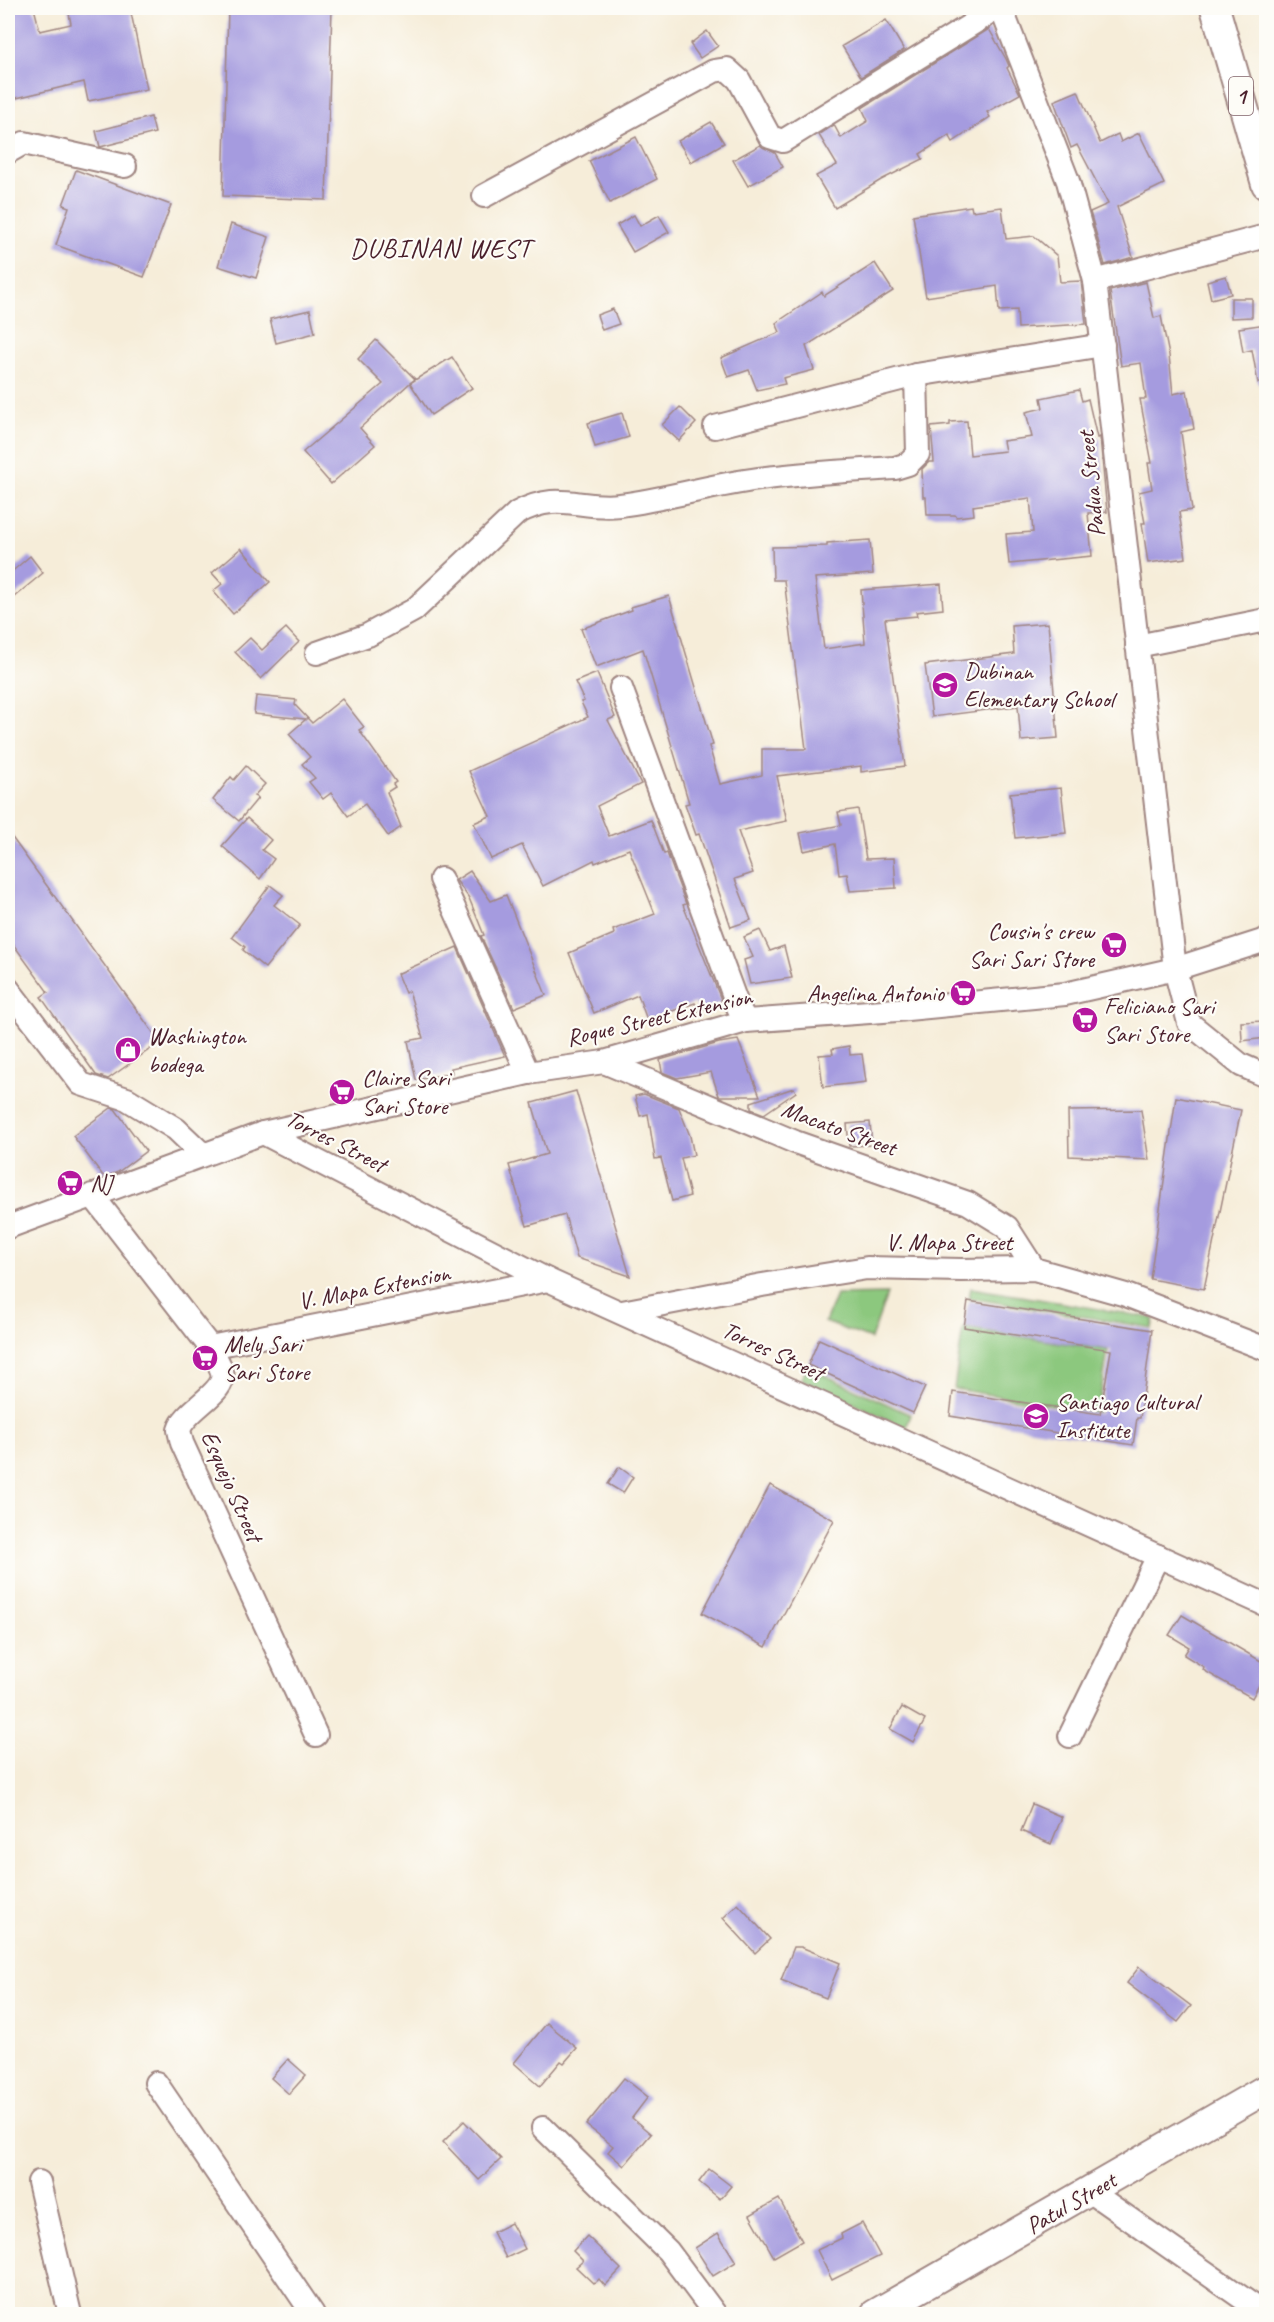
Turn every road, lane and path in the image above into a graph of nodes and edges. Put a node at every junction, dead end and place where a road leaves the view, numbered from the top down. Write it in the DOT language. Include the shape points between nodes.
graph roads {
  1 [pos="999,8"];
  2 [pos="1215,8"];
  3 [pos="8,152"];
  4 [pos="125,166"];
  5 [pos="1266,184"];
  6 [pos="484,196"];
  7 [pos="1266,236"];
  8 [pos="1095,280"];
  9 [pos="1102,345"];
  10 [pos="916,375"];
  11 [pos="715,427"];
  12 [pos="1266,620"];
  13 [pos="1137,646"];
  14 [pos="317,652"];
  15 [pos="621,688"];
  16 [pos="441,879"];
  17 [pos="1266,940"];
  18 [pos="1175,969"];
  19 [pos="8,989"];
  20 [pos="746,1021"];
  21 [pos="604,1062"];
  22 [pos="528,1072"];
  23 [pos="1266,1076"];
  24 [pos="263,1133"];
  25 [pos="204,1153"];
  26 [pos="92,1195"];
  27 [pos="8,1227"];
  28 [pos="1034,1269"];
  29 [pos="548,1280"];
  30 [pos="622,1312"];
  31 [pos="210,1347"];
  32 [pos="1266,1349"];
  33 [pos="1158,1556"];
  34 [pos="1266,1605"];
  35 [pos="316,1735"];
  36 [pos="1070,1736"];
  37 [pos="156,2083"];
  38 [pos="1266,2089"];
  39 [pos="543,2128"];
  40 [pos="39,2182"];
  41 [pos="1091,2192"];
  42 [pos="70,2314"];
  43 [pos="313,2314"];
  44 [pos="715,2314"];
  45 [pos="877,2314"];
  46 [pos="1265,2314"];
  1 -- 6 [label="street" via="783,141 770,137 739,80 727,69 714,71"];
  1 -- 8 [label="street, Padua Street" via="1068,181"];
  2 -- 5 [label="main road, 1"];
  3 -- 4 [label="street" via="24,143"];
  7 -- 8 [label="street"];
  8 -- 9 [label="street, Padua Street"];
  9 -- 10 [label="street"];
  9 -- 13 [label="street, Padua Street"];
  10 -- 11 [label="street"];
  10 -- 14 [label="street" via="918,454 908,464 758,479 616,506 554,500 534,504 517,513 414,610 368,635"];
  12 -- 13 [label="street"];
  13 -- 18 [label="street, Padua Street"];
  15 -- 20 [label="street"];
  16 -- 22 [label="street"];
  17 -- 18 [label="street, Roque Street Extension"];
  18 -- 20 [label="street, Roque Street Extension" via="1065,994"];
  18 -- 23 [label="street, Padua Street" via="1189,1023 1241,1065"];
  19 -- 25 [label="street" via="81,1084 127,1099 177,1129"];
  20 -- 21 [label="street, Roque Street Extension"];
  21 -- 22 [label="street, Roque Street Extension"];
  21 -- 28 [label="street, Macato Street" via="795,1142 968,1203 1007,1227"];
  22 -- 24 [label="street, Roque Street Extension"];
  24 -- 25 [label="street, Roque Street Extension"];
  24 -- 29 [label="street, Torres Street"];
  25 -- 26 [label="street, Roque Street Extension"];
  26 -- 27 [label="street, Roque Street Extension"];
  26 -- 31 [label="street, Esquejo Street"];
  28 -- 30 [label="street, V. Mapa Street" via="867,1268"];
  28 -- 32 [label="street, V. Mapa Street" via="1126,1295"];
  29 -- 30 [label="street, Torres Street"];
  29 -- 31 [label="street, V. Mapa Extension"];
  30 -- 33 [label="street, Torres Street"];
  31 -- 35 [label="street, Esquejo Street" via="223,1379 214,1394 181,1422 178,1430"];
  33 -- 34 [label="street, Torres Street"];
  33 -- 36 [label="street"];
  37 -- 43 [label="street"];
  38 -- 41 [label="main road, Patul Street"];
  39 -- 44 [label="street" via="668,2251"];
  40 -- 42 [label="street"];
  41 -- 45 [label="main road, Patul Street"];
  41 -- 46 [label="street"];
}
